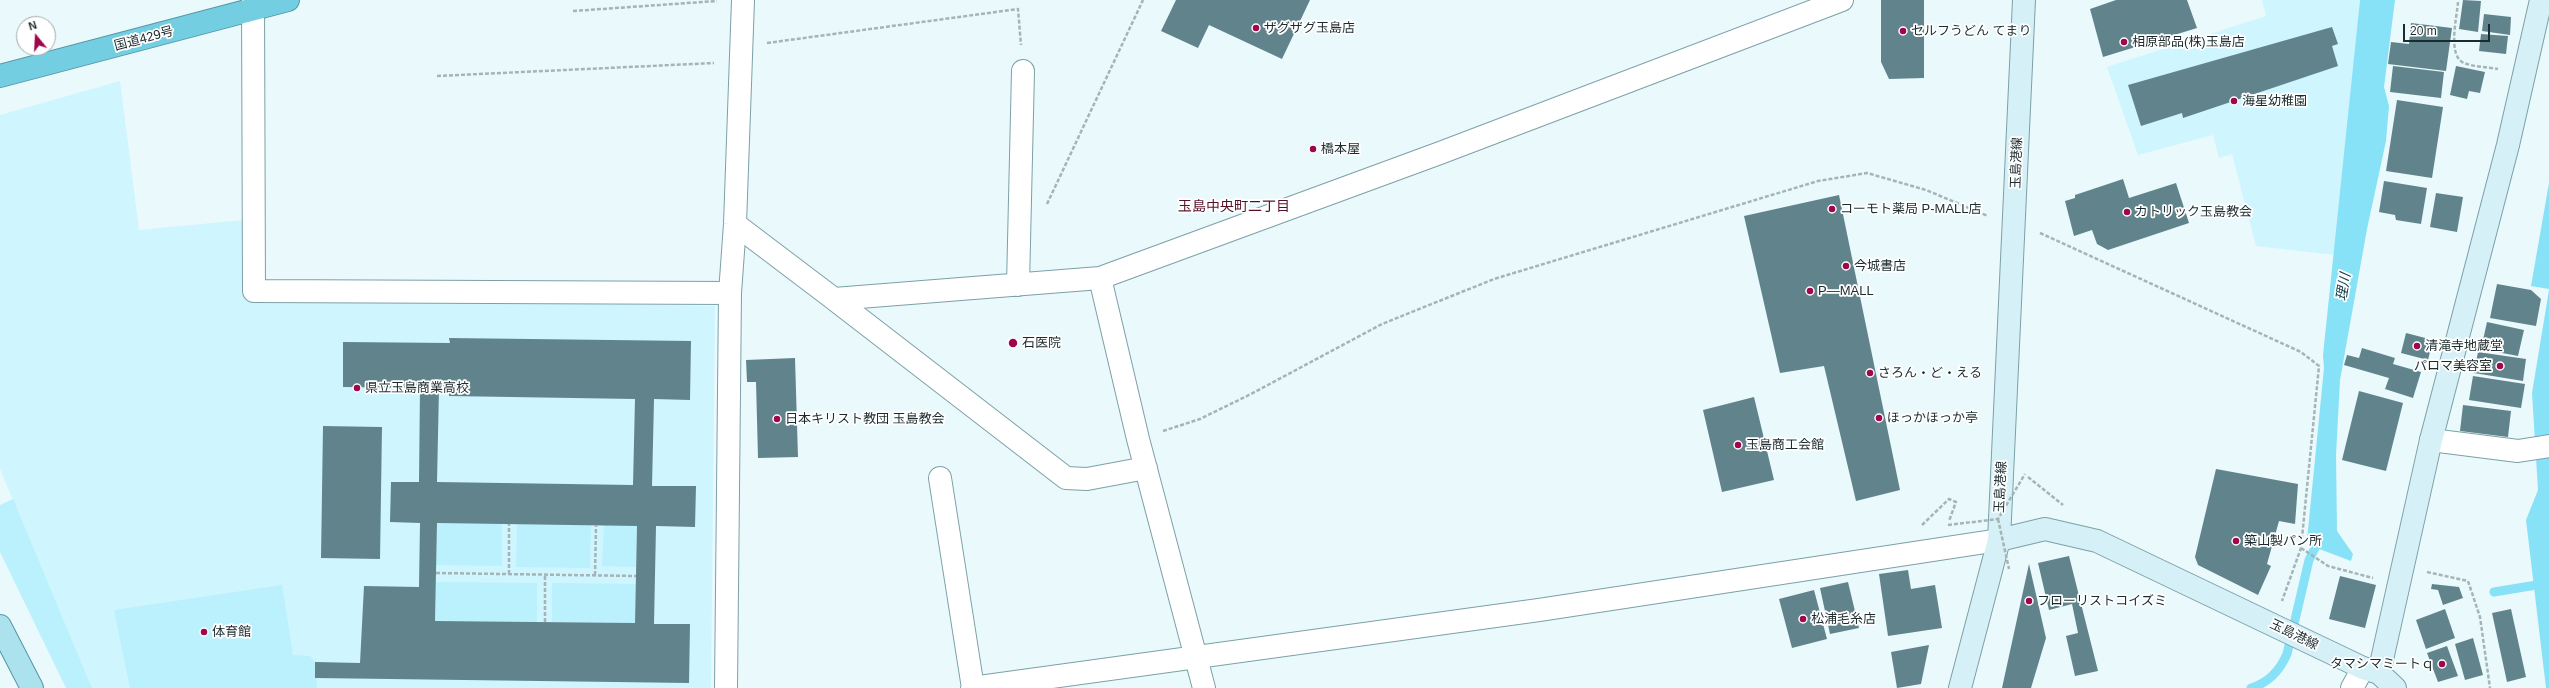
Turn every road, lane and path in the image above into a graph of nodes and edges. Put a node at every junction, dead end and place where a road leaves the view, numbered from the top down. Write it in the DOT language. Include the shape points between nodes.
graph roads {
  1 [pos="288,0"];
  2 [pos="725,0"];
  3 [pos="743,0"];
  4 [pos="1143,0"];
  5 [pos="1842,0"];
  6 [pos="2024,0"];
  7 [pos="2541,0"];
  8 [pos="2458,2"];
  9 [pos="252,5"];
  10 [pos="573,11"];
  11 [pos="741,54"];
  12 [pos="1023,71"];
  13 [pos="2524,74"];
  14 [pos="0,76"];
  15 [pos="437,76"];
  16 [pos="1046,206"];
  17 [pos="736,224"];
  18 [pos="2015,224"];
  19 [pos="1100,278"];
  20 [pos="1018,285"];
  21 [pos="730,293"];
  22 [pos="834,299"];
  23 [pos="1138,439"];
  24 [pos="2431,440"];
  25 [pos="2549,446"];
  26 [pos="1146,468"];
  27 [pos="940,478"];
  28 [pos="2066,508"];
  29 [pos="1998,518"];
  30 [pos="510,524"];
  31 [pos="596,525"];
  32 [pos="1917,529"];
  33 [pos="1999,540"];
  34 [pos="2302,548"];
  35 [pos="2009,569"];
  36 [pos="436,573"];
  37 [pos="509,574"];
  38 [pos="545,575"];
  39 [pos="595,576"];
  40 [pos="636,576"];
  41 [pos="2401,576"];
  42 [pos="545,622"];
  43 [pos="2274,625"];
  44 [pos="0,626"];
  45 [pos="1197,657"];
  46 [pos="2379,676"];
  47 [pos="1050,683"];
  48 [pos="32,688"];
  49 [pos="726,688"];
  50 [pos="972,688"];
  51 [pos="1204,688"];
  52 [pos="1960,688"];
  53 [pos="2352,688"];
  54 [pos="2490,688"];
  1 -- 9 [label="highway, 国道429号"];
  2 -- 10 [label="path"];
  3 -- 11 [label="street"];
  4 -- 16 [label="path"];
  5 -- 19 [label="street" via="1440,153"];
  6 -- 18 [label="main road, 玉島港線"];
  7 -- 13 [label="main road"];
  8 -- 13 [label="path" via="2454,48 2458,59 2464,63"];
  9 -- 14 [label="highway, 国道429号"];
  9 -- 21 [label="street" via="254,291"];
  11 -- 12 [label="path" via="1018,9"];
  11 -- 15 [label="path"];
  11 -- 17 [label="street"];
  12 -- 20 [label="street"];
  13 -- 24 [label="main road"];
  17 -- 21 [label="street"];
  17 -- 22 [label="street"];
  18 -- 23 [label="path" via="1926,190 1867,173 1818,182 1494,279 1382,324 1200,419"];
  18 -- 33 [label="main road, 玉島港線"];
  18 -- 34 [label="path" via="2073,247 2302,352 2319,366"];
  19 -- 20 [label="street"];
  19 -- 23 [label="street"];
  20 -- 22 [label="street"];
  21 -- 49 [label="street"];
  22 -- 26 [label="street" via="1066,478 1087,479"];
  23 -- 26 [label="street"];
  24 -- 25 [label="street" via="2518,450"];
  24 -- 41 [label="main road"];
  26 -- 45 [label="street"];
  27 -- 50 [label="street"];
  28 -- 29 [label="path, bridge" via="2025,474"];
  29 -- 32 [label="path, bridge" via="1948,525 1956,502 1949,499"];
  29 -- 35 [label="path, bridge"];
  30 -- 37 [label="path"];
  31 -- 39 [label="path"];
  33 -- 43 [label="main road, 玉島港線" via="2045,529 2097,541"];
  33 -- 45 [label="street"];
  33 -- 52 [label="main road"];
  34 -- 41 [label="path" via="2328,566"];
  34 -- 43 [label="path"];
  36 -- 37 [label="path"];
  37 -- 38 [label="path"];
  38 -- 39 [label="path"];
  38 -- 42 [label="path"];
  39 -- 40 [label="path"];
  41 -- 46 [label="main road"];
  41 -- 54 [label="path" via="2468,581 2480,617"];
  43 -- 46 [label="main road, 玉島港線"];
  44 -- 48 [label="main road"];
  45 -- 47 [label="street"];
  45 -- 51 [label="street"];
  46 -- 53 [label="street"];
  47 -- 50 [label="street"];
}
